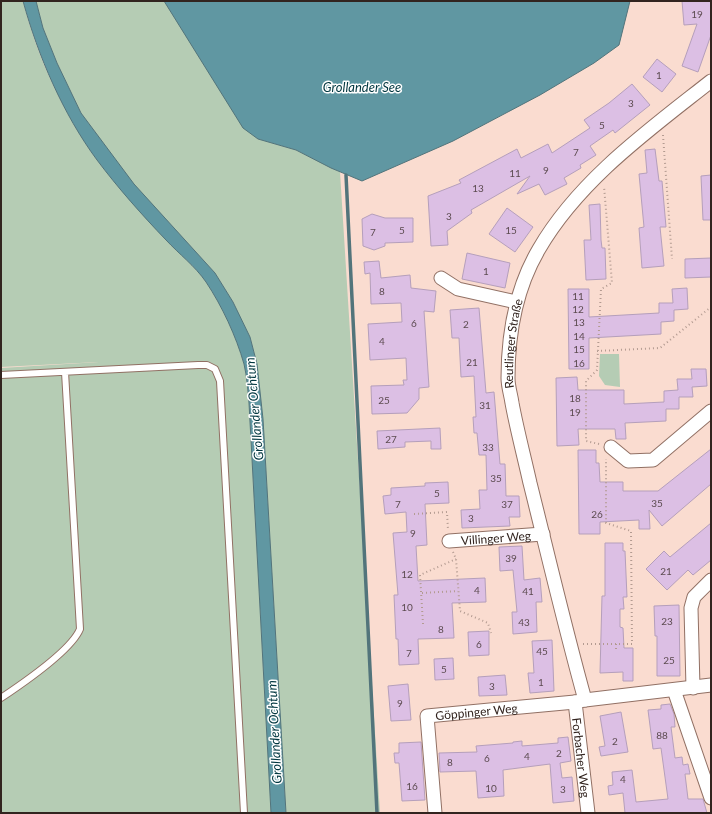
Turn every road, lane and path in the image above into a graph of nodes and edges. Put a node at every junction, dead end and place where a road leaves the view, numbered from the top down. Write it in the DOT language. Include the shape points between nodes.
graph roads {
  1 [pos="711,81"];
  2 [pos="662,120"];
  3 [pos="603,171"];
  4 [pos="672,259"];
  5 [pos="441,278"];
  6 [pos="516,302"];
  7 [pos="711,307"];
  8 [pos="597,351"];
  9 [pos="64,372"];
  10 [pos="1,375"];
  11 [pos="711,411"];
  12 [pos="608,449"];
  13 [pos="414,514"];
  14 [pos="543,534"];
  15 [pos="449,541"];
  16 [pos="456,559"];
  17 [pos="711,580"];
  18 [pos="458,591"];
  19 [pos="421,593"];
  20 [pos="423,624"];
  21 [pos="491,633"];
  22 [pos="570,644"];
  23 [pos="616,644"];
  24 [pos="616,651"];
  25 [pos="711,685"];
  26 [pos="693,688"];
  27 [pos="674,690"];
  28 [pos="1,698"];
  29 [pos="580,701"];
  30 [pos="711,798"];
  31 [pos="244,813"];
  32 [pos="435,813"];
  33 [pos="588,813"];
  1 -- 2 [label="street, Reutlinger Straße"];
  2 -- 3 [label="street, Reutlinger Straße" via="628,146"];
  2 -- 4 [label="path"];
  3 -- 6 [label="street, Reutlinger Straße" via="546,238 530,265"];
  3 -- 8 [label="path" via="612,283 600,289"];
  5 -- 6 [label="street" via="458,289"];
  6 -- 14 [label="street, Reutlinger Straße" via="508,380 517,431"];
  7 -- 8 [label="path" via="660,348"];
  8 -- 12 [label="path" via="597,370 586,381 586,441"];
  9 -- 10 [label="lane"];
  9 -- 28 [label="lane" via="80,629 51,661"];
  9 -- 31 [label="lane" via="207,365 215,369 220,381"];
  11 -- 12 [label="street" via="653,460 628,461"];
  12 -- 23 [label="path" via="606,523 631,532 632,644"];
  13 -- 15 [label="path" via="447,512"];
  14 -- 15 [label="street, Villinger Weg"];
  14 -- 22 [label="street, Reutlinger Straße"];
  15 -- 16 [label="path"];
  16 -- 18 [label="path"];
  16 -- 19 [label="path" via="420,575"];
  17 -- 26 [label="street" via="694,597 691,608"];
  18 -- 19 [label="path"];
  18 -- 21 [label="path" via="460,612 488,622"];
  19 -- 20 [label="path"];
  22 -- 23 [label="path"];
  22 -- 29 [label="street, Reutlinger Straße"];
  23 -- 24 [label="path"];
  25 -- 26 [label="street"];
  26 -- 27 [label="street"];
  27 -- 29 [label="street"];
  27 -- 30 [label="street"];
  29 -- 32 [label="street, Göppinger Weg" via="427,716"];
  29 -- 33 [label="street, Forbacher Weg"];
}
